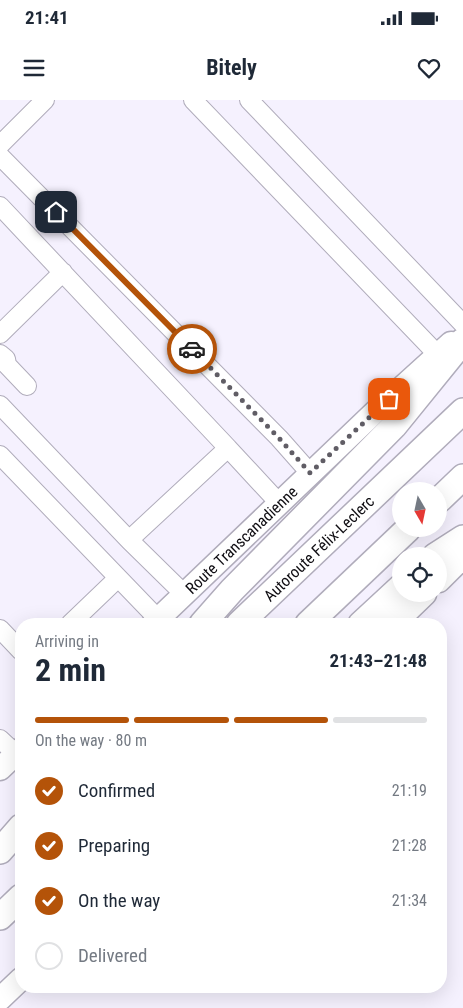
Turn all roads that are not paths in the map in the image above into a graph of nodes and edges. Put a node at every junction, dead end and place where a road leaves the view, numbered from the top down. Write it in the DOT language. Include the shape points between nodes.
graph roads {
  1 [pos="45,100"];
  2 [pos="193,100"];
  3 [pos="249,100"];
  4 [pos="0,145"];
  5 [pos="0,156"];
  6 [pos="0,206"];
  7 [pos="63,272"];
  8 [pos="463,324"];
  9 [pos="463,333"];
  10 [pos="0,334"];
  11 [pos="463,341"];
  12 [pos="438,355"];
  13 [pos="2,361"];
  14 [pos="27,386"];
  15 [pos="0,405"];
  16 [pos="463,411"];
  17 [pos="228,448"];
  18 [pos="0,455"];
  19 [pos="310,473"];
  20 [pos="463,477"];
  21 [pos="448,491"];
  22 [pos="280,503"];
  23 [pos="399,538"];
  24 [pos="463,538"];
  25 [pos="129,540"];
  26 [pos="447,548"];
  27 [pos="463,557"];
  28 [pos="447,573"];
  29 [pos="118,578"];
  30 [pos="184,594"];
  31 [pos="392,595"];
  32 [pos="417,602"];
  33 [pos="76,618"];
  34 [pos="152,618"];
  35 [pos="158,618"];
  36 [pos="207,618"];
  37 [pos="245,618"];
  38 [pos="314,618"];
  39 [pos="367,618"];
  40 [pos="400,618"];
  41 [pos="0,628"];
  42 [pos="15,644"];
  43 [pos="15,834"];
  44 [pos="15,837"];
  45 [pos="0,851"];
  46 [pos="15,903"];
  47 [pos="15,916"];
  48 [pos="0,917"];
  49 [pos="0,928"];
  50 [pos="15,985"];
  51 [pos="0,999"];
  1 -- 4 [label="lane"];
  2 -- 12 [label="lane"];
  3 -- 8 [label="lane"];
  5 -- 19 [label="lane"];
  6 -- 7 [label="lane"];
  7 -- 10 [label="lane"];
  7 -- 17 [label="lane"];
  9 -- 12 [label="main road, Route Transcanadienne"];
  11 -- 36 [label="highway" via="394,426"];
  12 -- 19 [label="main road, Route Transcanadienne"];
  13 -- 14 [label="lane"];
  15 -- 25 [label="lane"];
  16 -- 37 [label="highway, Autoroute Félix-Leclerc"];
  17 -- 22 [label="lane"];
  17 -- 25 [label="lane"];
  18 -- 29 [label="lane"];
  19 -- 22 [label="main road, Route Transcanadienne"];
  20 -- 21 [label="highway"];
  22 -- 30 [label="main road, Route Transcanadienne"];
  23 -- 38 [label="highway"];
  24 -- 26 [label="highway"];
  25 -- 30 [label="lane"];
  27 -- 28 [label="main road"];
  29 -- 33 [label="lane"];
  29 -- 34 [label="lane"];
  30 -- 35 [label="main road, Route Transcanadienne"];
  31 -- 39 [label="highway"];
  32 -- 40 [label="main road"];
  41 -- 42 [label="lane"];
  43 -- 45 [label="highway"];
  44 -- 45 [label="highway"];
  46 -- 48 [label="highway"];
  47 -- 49 [label="highway"];
  50 -- 51 [label="main road"];
}
